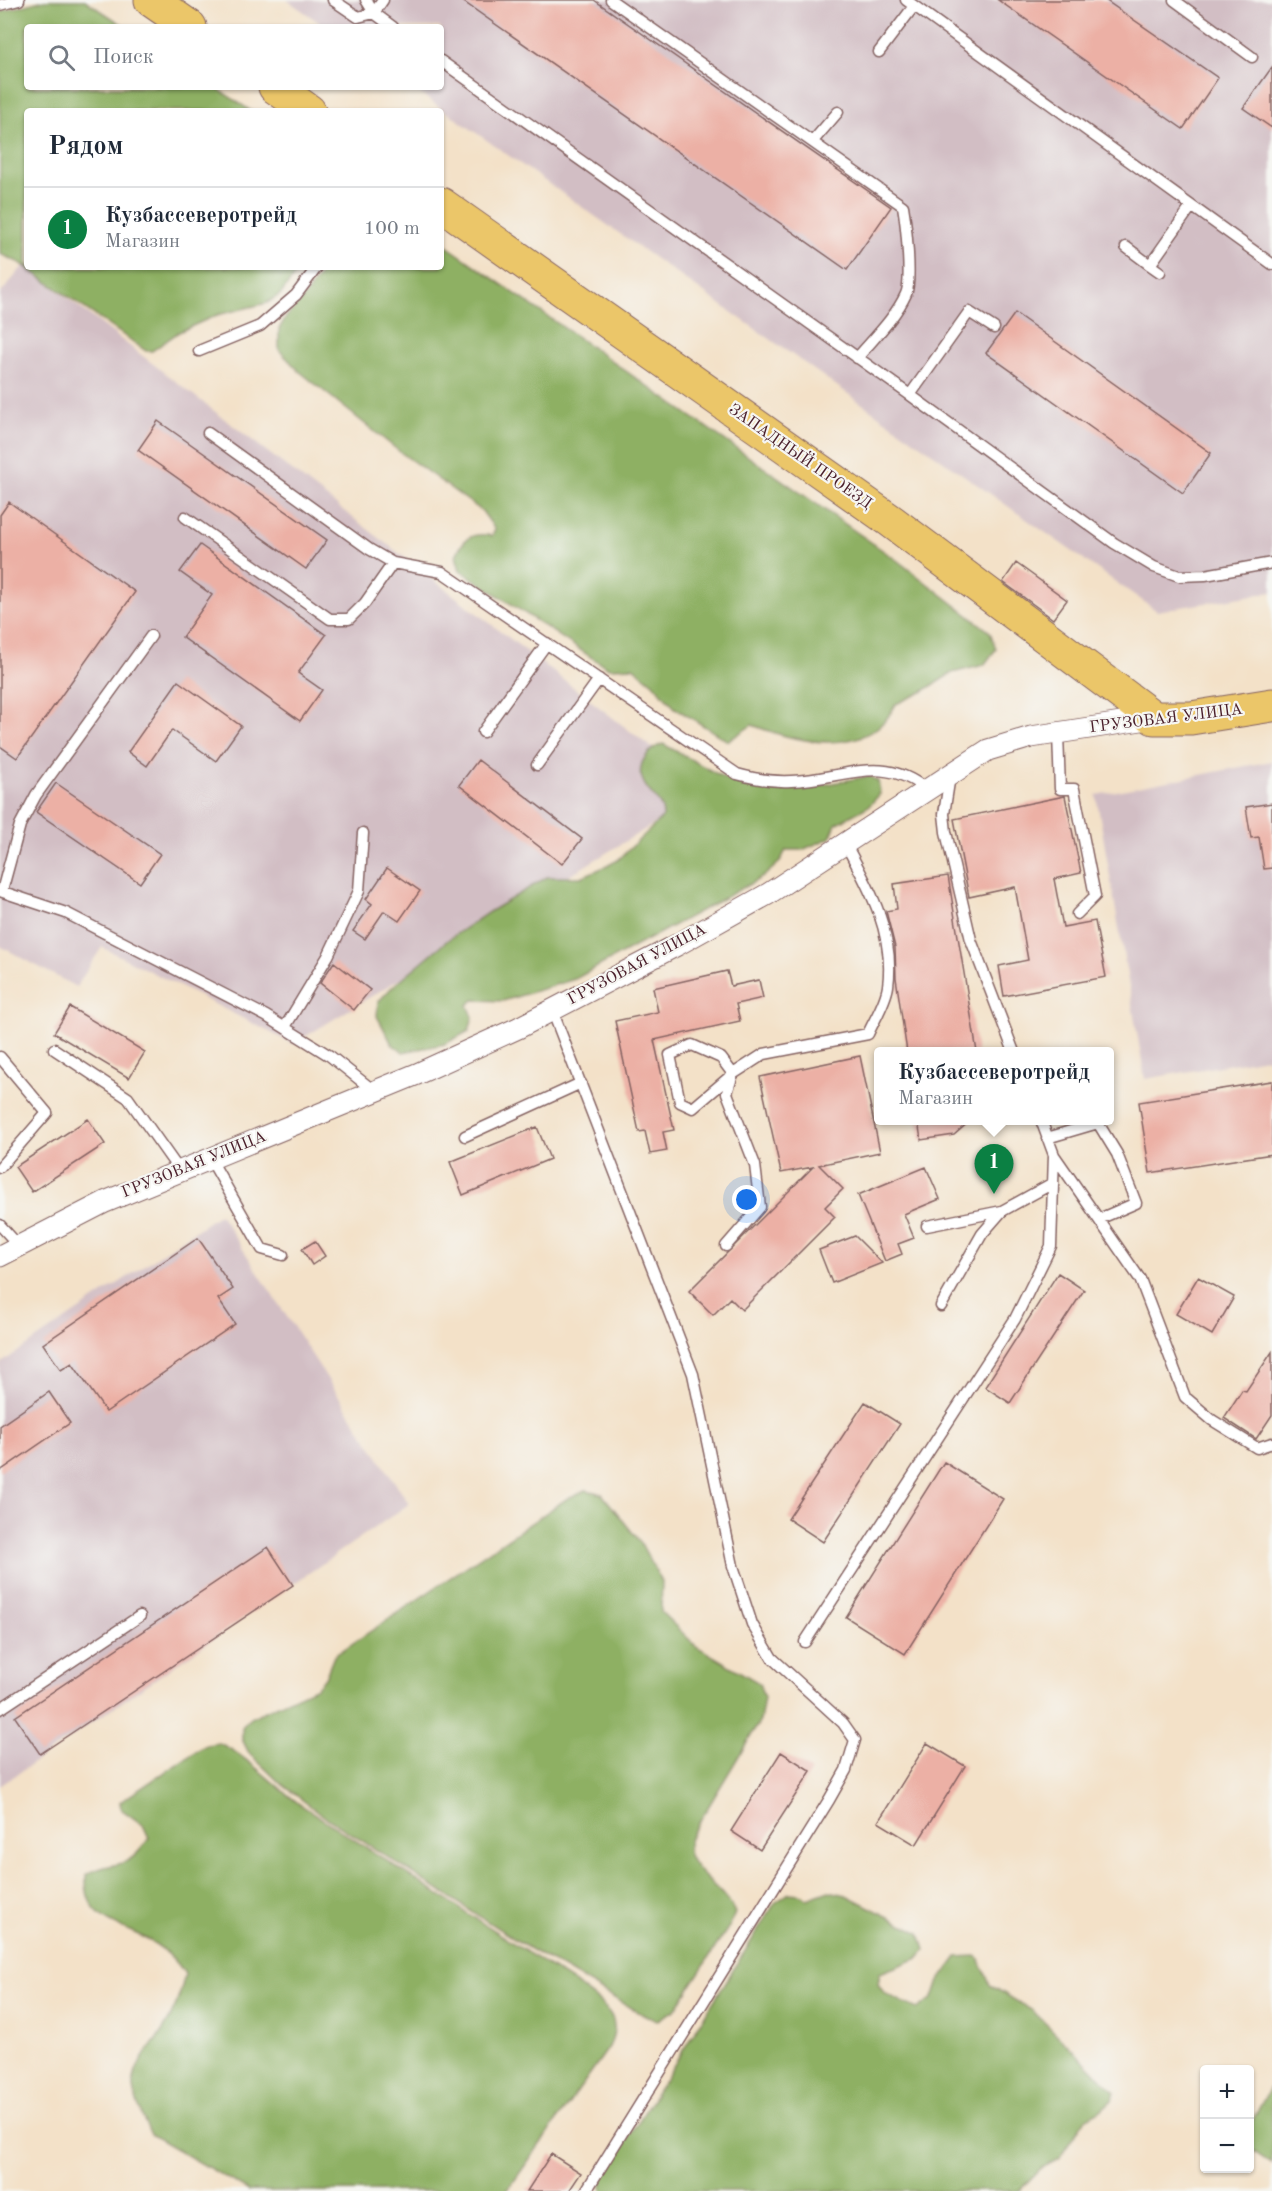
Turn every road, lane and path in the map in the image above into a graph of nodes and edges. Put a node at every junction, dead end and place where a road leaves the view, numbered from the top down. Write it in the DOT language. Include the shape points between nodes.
graph roads {
  1 [pos="19,0"];
  2 [pos="151,0"];
  3 [pos="333,0"];
  4 [pos="366,0"];
  5 [pos="383,0"];
  6 [pos="611,0"];
  7 [pos="1174,0"];
  8 [pos="910,3"];
  9 [pos="0,5"];
  10 [pos="374,13"];
  11 [pos="186,24"];
  12 [pos="389,24"];
  13 [pos="879,52"];
  14 [pos="1252,57"];
  15 [pos="444,63"];
  16 [pos="279,90"];
  17 [pos="305,108"];
  18 [pos="838,112"];
  19 [pos="813,141"];
  20 [pos="444,206"];
  21 [pos="1191,207"];
  22 [pos="1126,248"];
  23 [pos="1272,263"];
  24 [pos="1150,265"];
  25 [pos="315,270"];
  26 [pos="1160,272"];
  27 [pos="994,328"];
  28 [pos="199,351"];
  29 [pos="857,358"];
  30 [pos="910,395"];
  31 [pos="208,433"];
  32 [pos="185,517"];
  33 [pos="393,563"];
  34 [pos="1272,563"];
  35 [pos="151,636"];
  36 [pos="546,643"];
  37 [pos="599,679"];
  38 [pos="1272,705"];
  39 [pos="1154,718"];
  40 [pos="483,732"];
  41 [pos="1058,734"];
  42 [pos="537,765"];
  43 [pos="950,773"];
  44 [pos="927,790"];
  45 [pos="363,833"];
  46 [pos="846,845"];
  47 [pos="1,891"];
  48 [pos="1077,915"];
  49 [pos="552,1010"];
  50 [pos="285,1026"];
  51 [pos="1012,1047"];
  52 [pos="54,1049"];
  53 [pos="0,1057"];
  54 [pos="733,1074"];
  55 [pos="581,1083"];
  56 [pos="374,1091"];
  57 [pos="1043,1125"];
  58 [pos="1091,1125"];
  59 [pos="1099,1125"];
  60 [pos="465,1136"];
  61 [pos="1047,1138"];
  62 [pos="1054,1155"];
  63 [pos="211,1160"];
  64 [pos="0,1167"];
  65 [pos="179,1170"];
  66 [pos="1053,1183"];
  67 [pos="1002,1210"];
  68 [pos="1099,1219"];
  69 [pos="0,1225"];
  70 [pos="927,1226"];
  71 [pos="18,1246"];
  72 [pos="726,1246"];
  73 [pos="283,1255"];
  74 [pos="0,1256"];
  75 [pos="941,1306"];
  76 [pos="1272,1443"];
  77 [pos="140,1616"];
  78 [pos="805,1642"];
  79 [pos="0,1709"];
  80 [pos="586,2191"];
  1 -- 9 [label="lane"];
  2 -- 11 [label="main road"];
  3 -- 10 [label="lane" via="358,17"];
  4 -- 10 [label="lane"];
  5 -- 10 [label="lane"];
  6 -- 19 [label="lane"];
  7 -- 14 [label="lane"];
  8 -- 13 [label="lane"];
  8 -- 21 [label="lane"];
  10 -- 12 [label="lane"];
  15 -- 29 [label="lane"];
  16 -- 17 [label="main road"];
  18 -- 19 [label="lane"];
  19 -- 29 [label="lane" via="903,206 907,292"];
  20 -- 39 [label="main road, ЗАПАДНЫЙ ПРОЕЗД" via="891,521"];
  21 -- 23 [label="lane"];
  21 -- 24 [label="lane"];
  22 -- 24 [label="lane"];
  24 -- 26 [label="lane"];
  25 -- 28 [label="lane" via="296,295 260,326"];
  27 -- 30 [label="lane" via="969,312"];
  29 -- 30 [label="lane"];
  30 -- 34 [label="lane" via="1114,543 1154,567 1179,576"];
  31 -- 33 [label="lane"];
  32 -- 33 [label="lane" via="330,619 349,620 366,603"];
  33 -- 36 [label="lane" via="442,572"];
  35 -- 47 [label="lane" via="36,795 20,825"];
  36 -- 37 [label="lane"];
  36 -- 40 [label="lane"];
  37 -- 42 [label="lane"];
  37 -- 44 [label="lane" via="736,774 764,781 793,781 872,770 897,771"];
  38 -- 39 [label="main road, ГРУЗОВАЯ УЛИЦА" via="1191,718"];
  39 -- 41 [label="street, ГРУЗОВАЯ УЛИЦА"];
  41 -- 43 [label="street, ГРУЗОВАЯ УЛИЦА" via="1001,745"];
  41 -- 48 [label="lane" via="1060,789 1074,789 1095,896"];
  43 -- 44 [label="street, ГРУЗОВАЯ УЛИЦА"];
  43 -- 51 [label="lane" via="944,814 946,832 971,940"];
  44 -- 46 [label="street, ГРУЗОВАЯ УЛИЦА"];
  45 -- 50 [label="lane" via="359,891 328,956"];
  46 -- 49 [label="street, ГРУЗОВАЯ УЛИЦА" via="677,945"];
  46 -- 54 [label="lane" via="874,895 886,940 888,988 868,1034 764,1054"];
  47 -- 50 [label="lane" via="66,913"];
  49 -- 55 [label="lane"];
  49 -- 56 [label="street, ГРУЗОВАЯ УЛИЦА" via="478,1048"];
  50 -- 56 [label="lane"];
  52 -- 65 [label="lane" via="128,1098"];
  53 -- 64 [label="lane" via="46,1113"];
  54 -- 54 [label="lane" via="693,1108 680,1102 670,1055 692,1045 721,1058"];
  54 -- 72 [label="lane" via="727,1093 755,1166 760,1207"];
  55 -- 60 [label="lane"];
  55 -- 80 [label="lane" via="693,1374 733,1566 752,1624 772,1658 843,1723 855,1740 846,1770 829,1800"];
  56 -- 63 [label="street, ГРУЗОВАЯ УЛИЦА"];
  57 -- 61 [label="lane"];
  58 -- 61 [label="lane"];
  59 -- 68 [label="lane" via="1117,1154 1136,1203"];
  61 -- 62 [label="lane"];
  62 -- 66 [label="lane"];
  62 -- 68 [label="lane"];
  63 -- 65 [label="street, ГРУЗОВАЯ УЛИЦА"];
  63 -- 73 [label="lane" via="262,1249"];
  65 -- 71 [label="street, ГРУЗОВАЯ УЛИЦА"];
  66 -- 67 [label="lane"];
  66 -- 78 [label="lane" via="1051,1246 1015,1319"];
  67 -- 70 [label="lane"];
  67 -- 75 [label="lane" via="982,1234"];
  68 -- 76 [label="lane" via="1140,1279 1185,1397 1239,1439 1257,1448"];
  69 -- 71 [label="lane"];
  71 -- 74 [label="street, ГРУЗОВАЯ УЛИЦА"];
  77 -- 79 [label="lane"];
}
